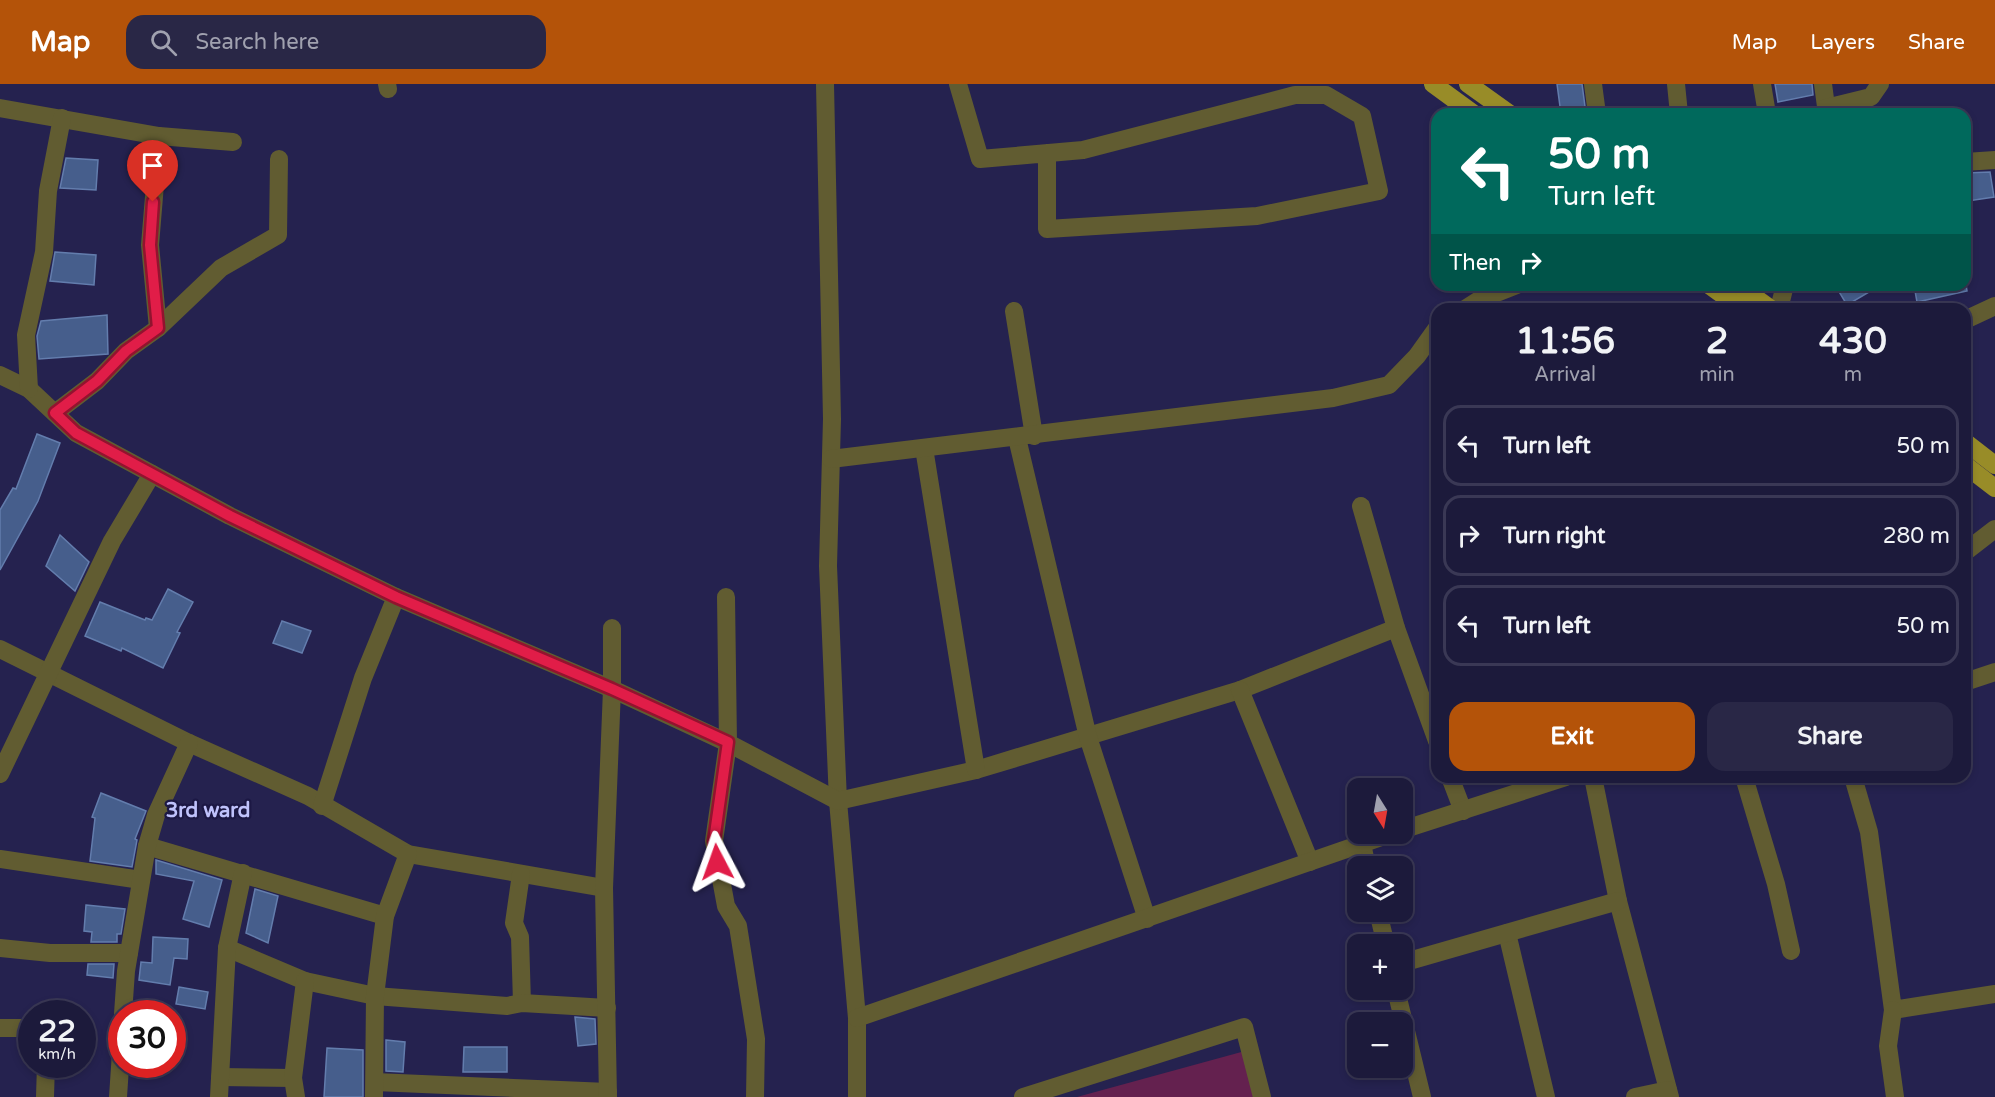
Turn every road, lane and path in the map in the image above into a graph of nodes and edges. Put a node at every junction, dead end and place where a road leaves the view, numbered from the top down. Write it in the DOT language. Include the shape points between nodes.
graph roads {
  1 [pos="825,84"];
  2 [pos="958,84"];
  3 [pos="1433,84"];
  4 [pos="1467,84"];
  5 [pos="1593,84"];
  6 [pos="1676,84"];
  7 [pos="1762,84"];
  8 [pos="1822,84"];
  9 [pos="1880,84"];
  10 [pos="0,108"];
  11 [pos="1466,108"];
  12 [pos="1501,108"];
  13 [pos="1596,108"];
  14 [pos="1678,108"];
  15 [pos="1766,108"];
  16 [pos="1826,108"];
  17 [pos="1836,108"];
  18 [pos="62,118"];
  19 [pos="159,136"];
  20 [pos="233,142"];
  21 [pos="1047,153"];
  22 [pos="279,159"];
  23 [pos="1995,160"];
  24 [pos="1971,162"];
  25 [pos="1502,291"];
  26 [pos="1717,291"];
  27 [pos="1746,291"];
  28 [pos="1474,303"];
  29 [pos="1734,303"];
  30 [pos="1763,303"];
  31 [pos="1995,306"];
  32 [pos="1014,311"];
  33 [pos="1971,317"];
  34 [pos="158,328"];
  35 [pos="1431,336"];
  36 [pos="0,375"];
  37 [pos="29,389"];
  38 [pos="55,413"];
  39 [pos="1025,437"];
  40 [pos="1971,447"];
  41 [pos="924,448"];
  42 [pos="831,459"];
  43 [pos="1995,465"];
  44 [pos="1971,470"];
  45 [pos="152,474"];
  46 [pos="1995,488"];
  47 [pos="1361,506"];
  48 [pos="1995,529"];
  49 [pos="1971,547"];
  50 [pos="396,597"];
  51 [pos="726,597"];
  52 [pos="612,628"];
  53 [pos="1396,628"];
  54 [pos="0,649"];
  55 [pos="1995,672"];
  56 [pos="48,674"];
  57 [pos="1971,680"];
  58 [pos="612,689"];
  59 [pos="1240,690"];
  60 [pos="1431,724"];
  61 [pos="1088,737"];
  62 [pos="728,742"];
  63 [pos="189,743"];
  64 [pos="976,770"];
  65 [pos="0,774"];
  66 [pos="1452,783"];
  67 [pos="1548,783"];
  68 [pos="1594,783"];
  69 [pos="1746,783"];
  70 [pos="1855,783"];
  71 [pos="838,801"];
  72 [pos="322,806"];
  73 [pos="1463,811"];
  74 [pos="1413,827"];
  75 [pos="1362,844"];
  76 [pos="147,846"];
  77 [pos="408,854"];
  78 [pos="1365,856"];
  79 [pos="0,860"];
  80 [pos="1310,862"];
  81 [pos="243,873"];
  82 [pos="521,874"];
  83 [pos="141,880"];
  84 [pos="604,888"];
  85 [pos="1618,900"];
  86 [pos="385,916"];
  87 [pos="1147,919"];
  88 [pos="1507,933"];
  89 [pos="0,948"];
  90 [pos="227,948"];
  91 [pos="1791,951"];
  92 [pos="129,953"];
  93 [pos="1413,960"];
  94 [pos="305,981"];
  95 [pos="1995,994"];
  96 [pos="375,996"];
  97 [pos="124,1000"];
  98 [pos="1398,1000"];
  99 [pos="522,1003"];
  100 [pos="607,1008"];
  101 [pos="1893,1010"];
  102 [pos="857,1018"];
  103 [pos="0,1028"];
  104 [pos="18,1028"];
  105 [pos="220,1077"];
  106 [pos="46,1078"];
  107 [pos="119,1078"];
  108 [pos="293,1078"];
  109 [pos="375,1090"];
  110 [pos="1669,1093"];
  111 [pos="537,1094"];
  112 [pos="608,1095"];
  113 [pos="45,1097"];
  114 [pos="118,1097"];
  115 [pos="219,1097"];
  116 [pos="296,1097"];
  117 [pos="755,1097"];
  118 [pos="857,1097"];
  119 [pos="1023,1097"];
  120 [pos="1262,1097"];
  121 [pos="1422,1097"];
  122 [pos="1546,1097"];
  123 [pos="1635,1097"];
  124 [pos="1895,1097"];
  1 -- 42 [label="street"];
  2 -- 21 [label="street" via="980,159"];
  3 -- 11 [label="main road"];
  4 -- 12 [label="main road"];
  5 -- 13 [label="street"];
  6 -- 14 [label="street"];
  7 -- 15 [label="street"];
  8 -- 16 [label="street"];
  9 -- 17 [label="street" via="1871,97"];
  10 -- 18 [label="street"];
  18 -- 19 [label="street"];
  18 -- 37 [label="street" via="48,191 44,252 26,334"];
  19 -- 20 [label="street"];
  19 -- 34 [label="street" via="150,245"];
  21 -- 21 [label="street" via="1083,150 1264,101 1326,95 1362,116 1379,191 1257,216 1047,229"];
  22 -- 34 [label="street" via="278,235 221,268"];
  23 -- 24 [label="street"];
  25 -- 28 [label="street"];
  26 -- 29 [label="main road"];
  27 -- 30 [label="main road"];
  31 -- 33 [label="street"];
  32 -- 39 [label="street"];
  34 -- 38 [label="street"];
  35 -- 39 [label="street" via="1389,385 1333,398"];
  36 -- 37 [label="street"];
  37 -- 38 [label="street"];
  38 -- 45 [label="street" via="76,433"];
  39 -- 41 [label="street"];
  39 -- 61 [label="street"];
  40 -- 43 [label="main road"];
  41 -- 42 [label="street"];
  41 -- 64 [label="street"];
  42 -- 71 [label="street" via="828,566"];
  44 -- 46 [label="main road"];
  45 -- 50 [label="street"];
  45 -- 56 [label="street" via="112,542"];
  47 -- 53 [label="street"];
  48 -- 49 [label="street"];
  50 -- 58 [label="street"];
  50 -- 72 [label="street" via="363,678"];
  51 -- 62 [label="street"];
  52 -- 58 [label="street"];
  53 -- 59 [label="street"];
  53 -- 60 [label="street"];
  54 -- 56 [label="street"];
  55 -- 57 [label="street"];
  56 -- 63 [label="street"];
  56 -- 65 [label="street"];
  58 -- 62 [label="street"];
  58 -- 84 [label="street"];
  59 -- 61 [label="street"];
  59 -- 80 [label="street"];
  61 -- 64 [label="street"];
  61 -- 87 [label="street"];
  62 -- 71 [label="street"];
  62 -- 117 [label="street" via="714,841 726,906 738,926 756,1040"];
  63 -- 72 [label="street" via="308,796"];
  63 -- 76 [label="street" via="156,815"];
  64 -- 71 [label="street"];
  66 -- 73 [label="street"];
  67 -- 73 [label="street"];
  68 -- 85 [label="street"];
  69 -- 91 [label="street"];
  70 -- 101 [label="street" via="1869,832"];
  71 -- 102 [label="street"];
  72 -- 77 [label="street"];
  73 -- 74 [label="street"];
  75 -- 78 [label="street"];
  75 -- 80 [label="street"];
  76 -- 81 [label="street"];
  76 -- 83 [label="street"];
  77 -- 82 [label="street"];
  77 -- 86 [label="street"];
  79 -- 83 [label="street"];
  80 -- 87 [label="street"];
  81 -- 86 [label="street"];
  81 -- 90 [label="street"];
  82 -- 84 [label="street"];
  82 -- 99 [label="street" via="514,923 520,937"];
  83 -- 92 [label="street"];
  84 -- 100 [label="street"];
  85 -- 88 [label="street"];
  85 -- 110 [label="street"];
  86 -- 96 [label="street"];
  87 -- 102 [label="street"];
  88 -- 93 [label="street"];
  88 -- 122 [label="street"];
  89 -- 92 [label="street" via="50,953"];
  90 -- 94 [label="street"];
  90 -- 105 [label="street"];
  92 -- 97 [label="street"];
  94 -- 96 [label="street"];
  94 -- 108 [label="street"];
  95 -- 101 [label="street"];
  96 -- 99 [label="street" via="507,1006"];
  96 -- 109 [label="street"];
  98 -- 121 [label="street"];
  99 -- 100 [label="street"];
  100 -- 112 [label="street"];
  101 -- 124 [label="street" via="1888,1046"];
  102 -- 118 [label="street"];
  103 -- 104 [label="street"];
  105 -- 108 [label="street"];
  105 -- 115 [label="street"];
  106 -- 113 [label="street"];
  107 -- 114 [label="street"];
  108 -- 116 [label="street"];
  109 -- 111 [label="street"];
  110 -- 123 [label="street"];
  111 -- 112 [label="street"];
  119 -- 120 [label="street" via="1244,1027"];
}
